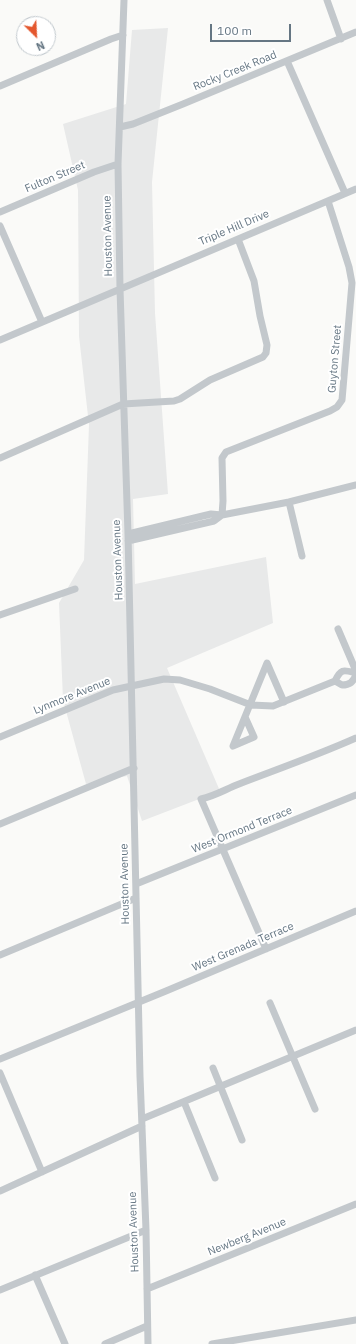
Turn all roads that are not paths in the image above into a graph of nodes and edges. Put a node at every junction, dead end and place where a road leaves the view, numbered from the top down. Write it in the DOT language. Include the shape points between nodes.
graph roads {
  1 [pos="124,0"];
  2 [pos="327,0"];
  3 [pos="356,32"];
  4 [pos="123,35"];
  5 [pos="341,39"];
  6 [pos="287,61"];
  7 [pos="0,86"];
  8 [pos="120,127"];
  9 [pos="118,164"];
  10 [pos="356,189"];
  11 [pos="346,194"];
  12 [pos="328,201"];
  13 [pos="0,212"];
  14 [pos="0,226"];
  15 [pos="238,239"];
  16 [pos="120,289"];
  17 [pos="353,317"];
  18 [pos="42,322"];
  19 [pos="0,340"];
  20 [pos="123,404"];
  21 [pos="0,458"];
  22 [pos="356,485"];
  23 [pos="289,502"];
  24 [pos="222,515"];
  25 [pos="128,538"];
  26 [pos="302,556"];
  27 [pos="75,589"];
  28 [pos="0,616"];
  29 [pos="338,629"];
  30 [pos="356,673"];
  31 [pos="335,681"];
  32 [pos="132,686"];
  33 [pos="284,702"];
  34 [pos="250,705"];
  35 [pos="245,718"];
  36 [pos="0,737"];
  37 [pos="356,738"];
  38 [pos="134,768"];
  39 [pos="356,795"];
  40 [pos="0,824"];
  41 [pos="223,849"];
  42 [pos="136,884"];
  43 [pos="136,898"];
  44 [pos="356,911"];
  45 [pos="266,949"];
  46 [pos="0,954"];
  47 [pos="139,1002"];
  48 [pos="270,1003"];
  49 [pos="356,1030"];
  50 [pos="293,1057"];
  51 [pos="0,1059"];
  52 [pos="213,1068"];
  53 [pos="0,1073"];
  54 [pos="220,1086"];
  55 [pos="184,1102"];
  56 [pos="315,1109"];
  57 [pos="142,1123"];
  58 [pos="242,1140"];
  59 [pos="42,1172"];
  60 [pos="215,1178"];
  61 [pos="0,1191"];
  62 [pos="356,1204"];
  63 [pos="146,1230"];
  64 [pos="34,1275"];
  65 [pos="147,1289"];
  66 [pos="0,1290"];
  67 [pos="356,1320"];
  68 [pos="147,1326"];
  69 [pos="65,1344"];
  70 [pos="104,1344"];
  71 [pos="148,1344"];
  72 [pos="212,1344"];
  1 -- 4 [label="street, Houston Avenue"];
  2 -- 5 [label="street"];
  3 -- 5 [label="street, Rocky Creek Road"];
  4 -- 7 [label="street"];
  4 -- 8 [label="street, Houston Avenue"];
  5 -- 6 [label="street, Rocky Creek Road"];
  6 -- 8 [label="street, Rocky Creek Road"];
  6 -- 11 [label="street"];
  8 -- 9 [label="street, Houston Avenue"];
  9 -- 13 [label="street, Fulton Street"];
  9 -- 16 [label="street, Houston Avenue"];
  10 -- 11 [label="street, Triple Hill Drive"];
  11 -- 12 [label="street, Triple Hill Drive"];
  12 -- 15 [label="street, Triple Hill Drive"];
  12 -- 17 [label="street, Guyton Street" via="352,279"];
  14 -- 18 [label="street"];
  15 -- 16 [label="street, Triple Hill Drive"];
  15 -- 20 [label="street" via="254,281 267,345 265,355 210,380 180,399"];
  16 -- 18 [label="street, Triple Hill Drive"];
  16 -- 20 [label="street, Houston Avenue"];
  17 -- 24 [label="street, Guyton Street" via="341,403 330,411 226,452 222,458"];
  18 -- 19 [label="street, Triple Hill Drive"];
  20 -- 21 [label="street"];
  20 -- 25 [label="street, Houston Avenue"];
  22 -- 23 [label="street"];
  23 -- 24 [label="street"];
  23 -- 26 [label="street"];
  24 -- 25 [label="street" via="211,514"];
  25 -- 32 [label="street, Houston Avenue"];
  27 -- 28 [label="street"];
  29 -- 30 [label="street"];
  30 -- 31 [label="street, Lynmore Avenue" via="345,670 339,673"];
  30 -- 31 [label="street, Lynmore Avenue" via="348,685"];
  31 -- 33 [label="street, Lynmore Avenue"];
  32 -- 34 [label="street, Lynmore Avenue" via="164,679 180,680"];
  32 -- 36 [label="street, Lynmore Avenue" via="113,690"];
  32 -- 38 [label="street, Houston Avenue"];
  33 -- 34 [label="street, Lynmore Avenue" via="273,706"];
  33 -- 34 [label="street" via="267,663"];
  34 -- 35 [label="street"];
  37 -- 41 [label="street" via="202,799"];
  38 -- 40 [label="street"];
  38 -- 42 [label="street, Houston Avenue"];
  39 -- 41 [label="street, West Ormond Terrace"];
  41 -- 42 [label="street, West Ormond Terrace"];
  41 -- 45 [label="street"];
  42 -- 43 [label="street, Houston Avenue"];
  43 -- 46 [label="street"];
  43 -- 47 [label="street, Houston Avenue"];
  44 -- 45 [label="street, West Grenada Terrace"];
  45 -- 47 [label="street, West Grenada Terrace"];
  47 -- 51 [label="street, West Grenada Terrace"];
  47 -- 57 [label="street, Houston Avenue"];
  48 -- 50 [label="street"];
  49 -- 50 [label="street"];
  50 -- 54 [label="street"];
  50 -- 56 [label="street"];
  52 -- 54 [label="street"];
  53 -- 59 [label="street"];
  54 -- 55 [label="street"];
  54 -- 58 [label="street"];
  55 -- 57 [label="street"];
  55 -- 60 [label="street"];
  57 -- 59 [label="street"];
  57 -- 63 [label="street, Houston Avenue"];
  59 -- 61 [label="street"];
  62 -- 65 [label="street, Newberg Avenue"];
  63 -- 64 [label="street"];
  63 -- 65 [label="street, Houston Avenue"];
  64 -- 66 [label="street"];
  64 -- 69 [label="street"];
  65 -- 68 [label="street, Houston Avenue"];
  67 -- 72 [label="street"];
  68 -- 70 [label="street"];
  68 -- 71 [label="street, Houston Avenue"];
}
